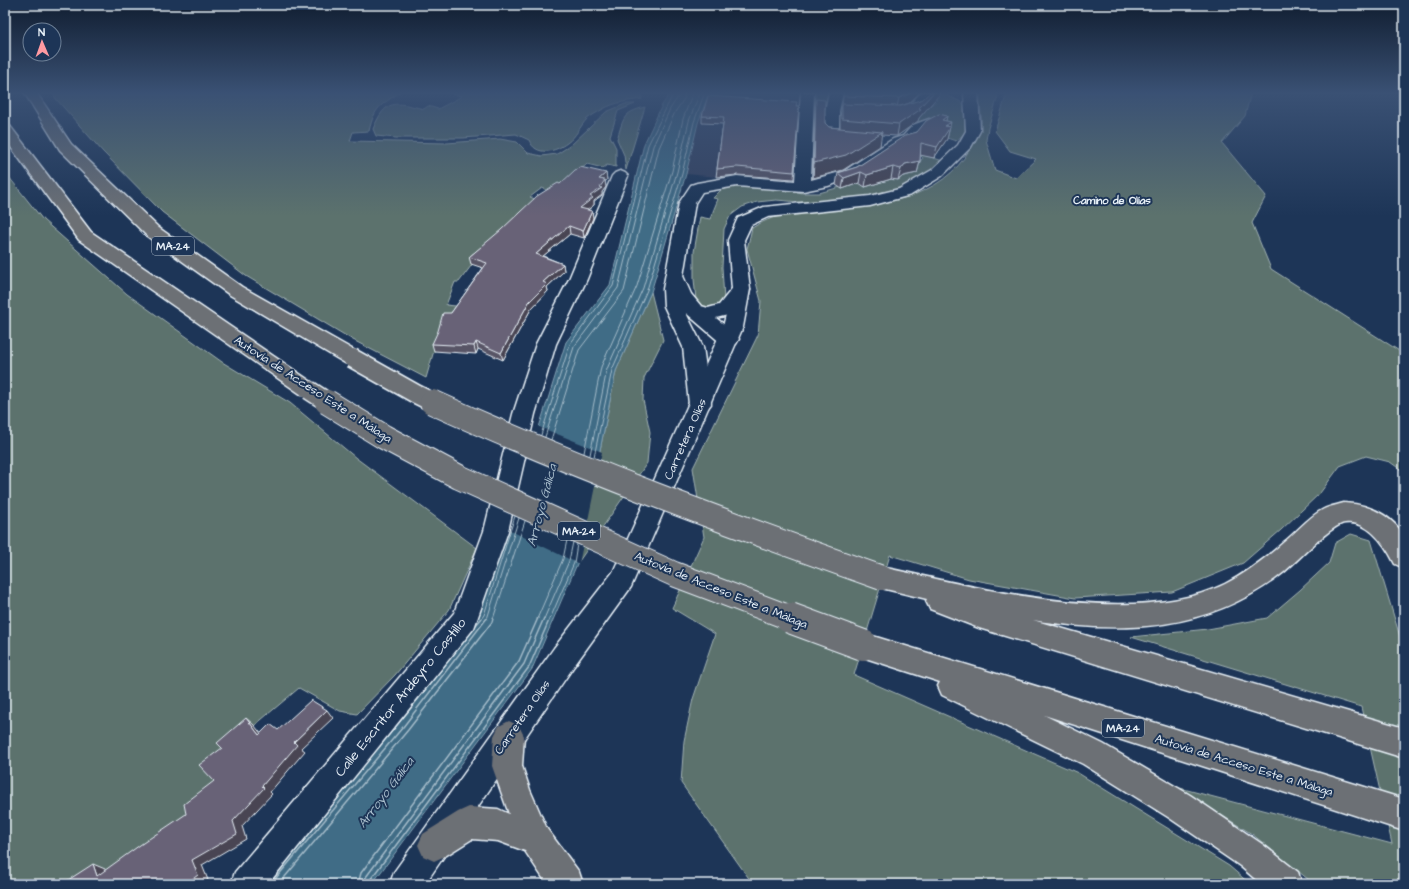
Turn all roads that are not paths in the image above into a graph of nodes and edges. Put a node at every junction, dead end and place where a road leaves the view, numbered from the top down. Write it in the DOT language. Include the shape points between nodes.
graph roads {
  1 [pos="8,133"];
  2 [pos="56,133"];
  3 [pos="804,133"];
  4 [pos="832,133"];
  5 [pos="913,133"];
  6 [pos="972,133"];
  7 [pos="898,142"];
  8 [pos="620,176"];
  9 [pos="803,186"];
  10 [pos="675,274"];
  11 [pos="741,289"];
  12 [pos="694,310"];
  13 [pos="685,328"];
  14 [pos="729,339"];
  15 [pos="700,404"];
  16 [pos="1404,557"];
  17 [pos="882,578"];
  18 [pos="873,649"];
  19 [pos="509,736"];
  20 [pos="1404,743"];
  21 [pos="1394,812"];
  22 [pos="536,840"];
  23 [pos="434,845"];
  24 [pos="247,884"];
  25 [pos="406,884"];
  26 [pos="567,884"];
  27 [pos="1286,884"];
  1 -- 18 [label="highway, Autovía de Acceso Este a Málaga / MA-24, bridge" via="85,236 309,390 384,437 459,477 674,574"];
  2 -- 17 [label="highway, MA-24, bridge" via="65,147 154,232 236,291 416,394 575,464 695,511"];
  3 -- 9 [label="street"];
  4 -- 7 [label="street" via="832,138"];
  5 -- 7 [label="street" via="908,139"];
  6 -- 11 [label="street, Carretera Olías" via="964,147 938,174 905,192 870,201 764,212 744,222 736,240"];
  7 -- 9 [label="street" via="849,174"];
  8 -- 24 [label="street, Calle Escritor Andeyro Castillo" via="578,279 546,344 524,414 496,531 465,620"];
  9 -- 10 [label="street" via="737,181 696,188 687,203"];
  10 -- 12 [label="street" via="682,296"];
  10 -- 13 [label="street" via="672,289 673,306"];
  11 -- 12 [label="street" via="725,310 708,314"];
  11 -- 14 [label="street, Carretera Olías" via="734,327"];
  12 -- 14 [label="street"];
  13 -- 14 [label="street" via="698,335"];
  13 -- 15 [label="street" via="693,347"];
  14 -- 15 [label="street, Carretera Olías"];
  15 -- 19 [label="street, Carretera Olías" via="622,579"];
  16 -- 17 [label="highway" via="1394,537 1371,519 1357,514 1333,516 1251,583 1213,601 1174,611 1124,615 1078,614 1021,607"];
  17 -- 20 [label="highway, MA-24" via="979,616"];
  18 -- 21 [label="highway, Autovía de Acceso Este a Málaga / MA-24"];
  18 -- 27 [label="highway" via="1093,754 1179,806 1251,855"];
  19 -- 22 [label="highway" via="507,766"];
  19 -- 23 [label="street, Carretera Olías"];
  22 -- 23 [label="highway" via="498,825 469,823"];
  22 -- 26 [label="highway"];
  23 -- 25 [label="street, Carretera Olías"];
}
